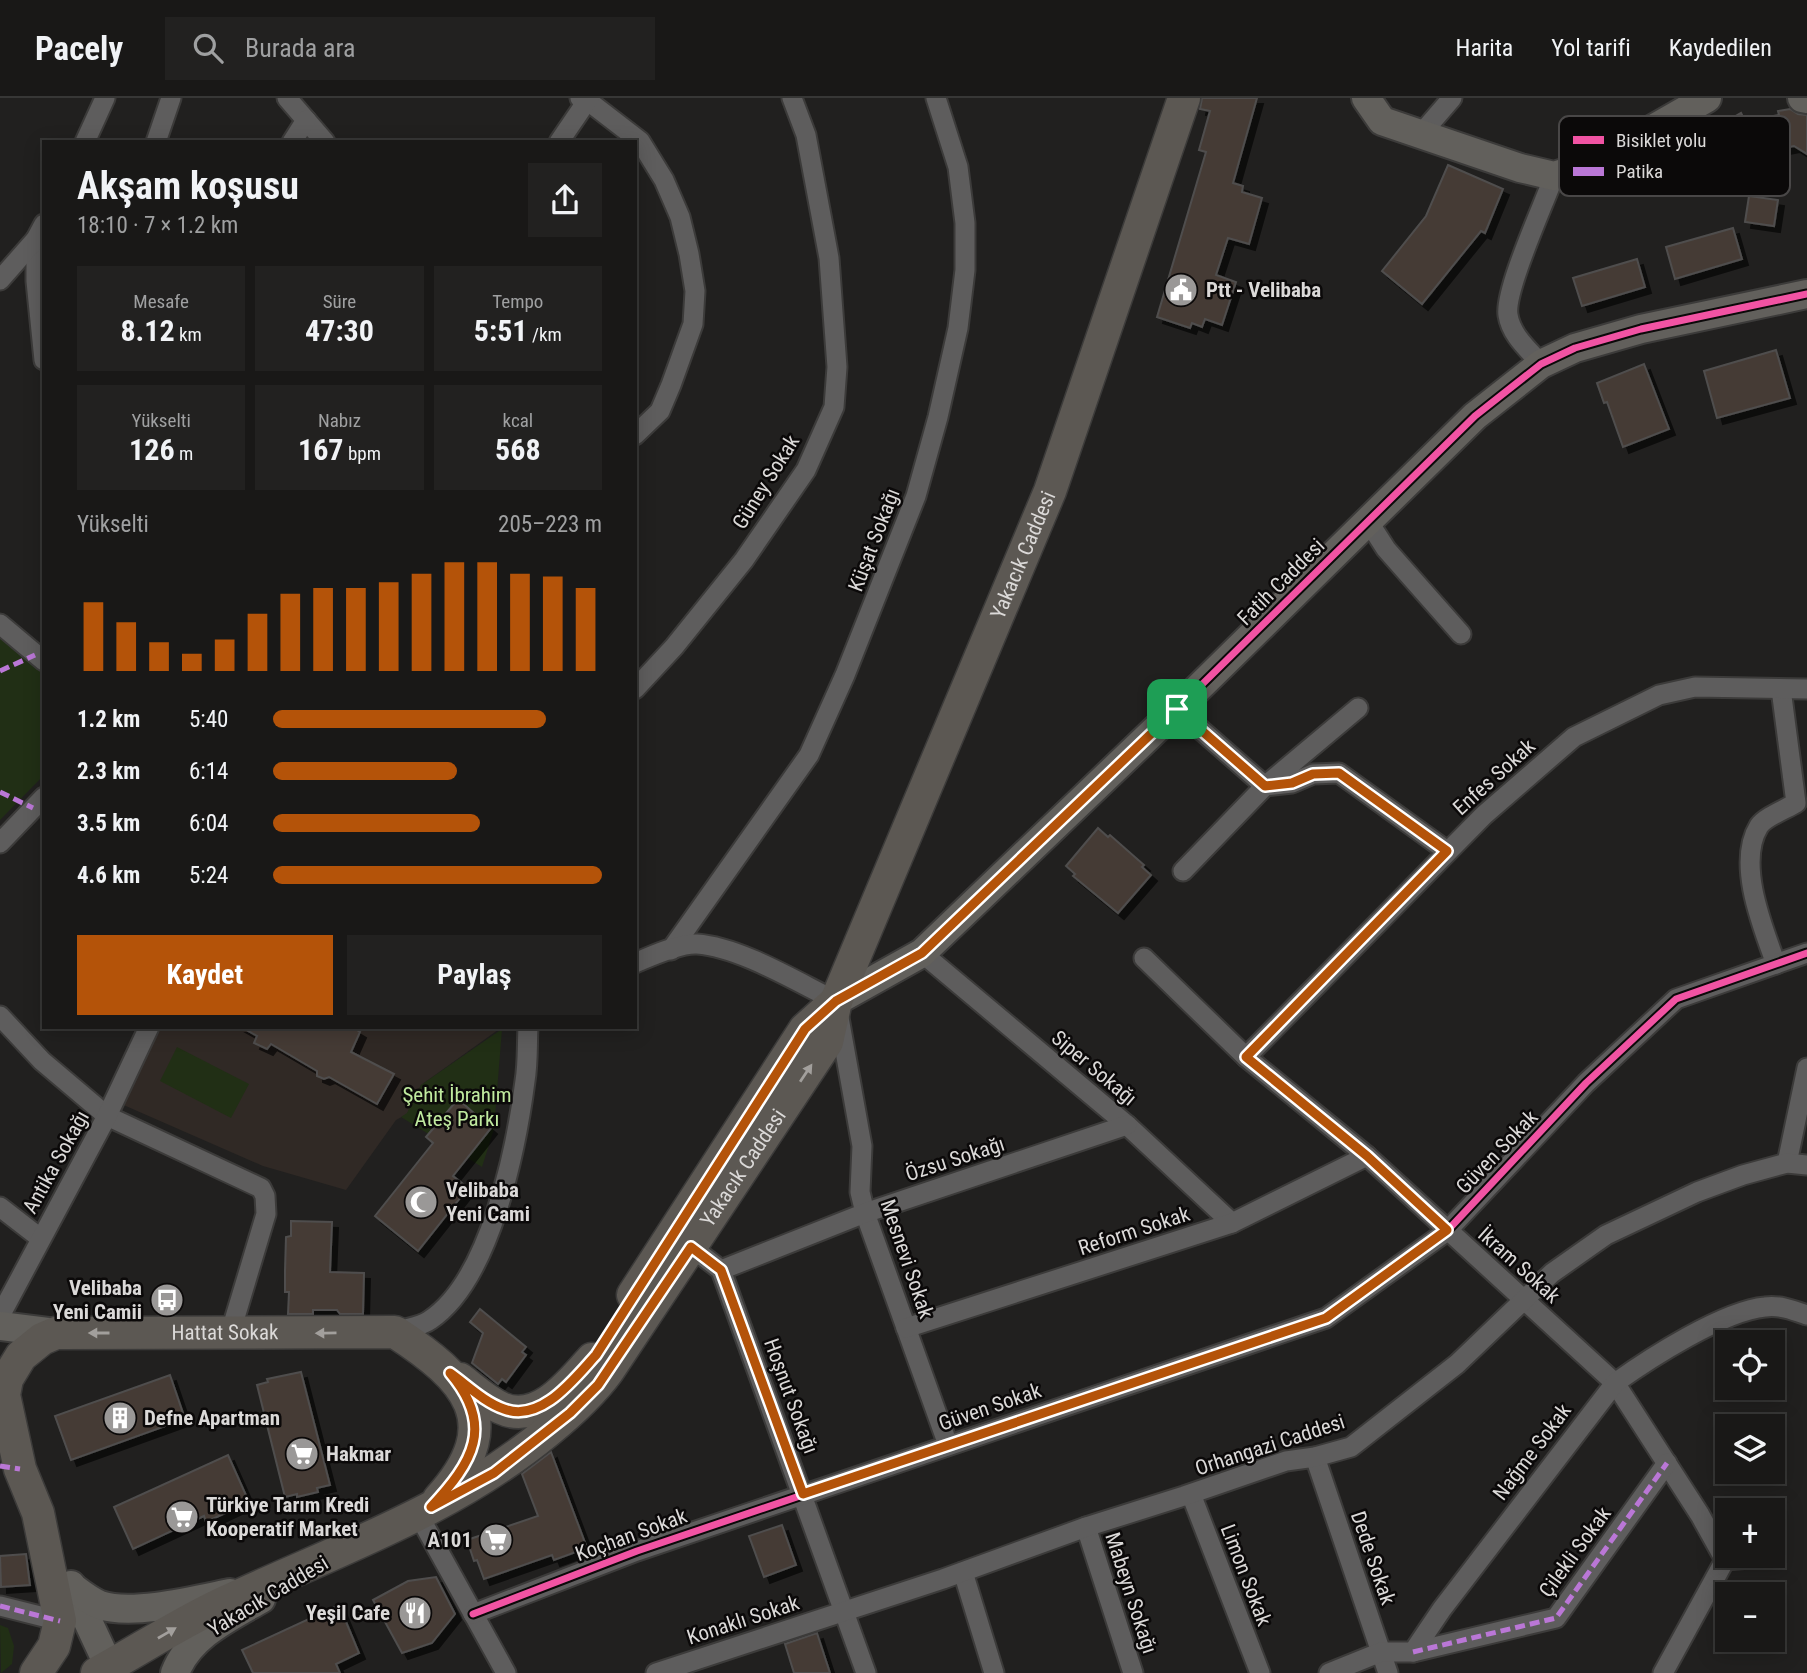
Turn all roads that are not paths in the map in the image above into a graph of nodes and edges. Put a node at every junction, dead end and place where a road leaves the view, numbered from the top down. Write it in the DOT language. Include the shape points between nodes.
graph roads {
  1 [pos="105,98"];
  2 [pos="171,98"];
  3 [pos="792,98"];
  4 [pos="936,98"];
  5 [pos="1184,98"];
  6 [pos="1366,98"];
  7 [pos="1452,98"];
  8 [pos="1726,98"];
  9 [pos="290,99"];
  10 [pos="586,99"];
  11 [pos="1702,101"];
  12 [pos="1676,116"];
  13 [pos="306,120"];
  14 [pos="1421,134"];
  15 [pos="86,140"];
  16 [pos="157,140"];
  17 [pos="293,140"];
  18 [pos="323,140"];
  19 [pos="560,140"];
  20 [pos="1559,174"];
  21 [pos="1554,176"];
  22 [pos="40,231"];
  23 [pos="0,280"];
  24 [pos="1807,294"];
  25 [pos="42,340"];
  26 [pos="1541,364"];
  27 [pos="637,433"];
  28 [pos="1368,521"];
  29 [pos="0,624"];
  30 [pos="1461,634"];
  31 [pos="42,659"];
  32 [pos="637,687"];
  33 [pos="1781,689"];
  34 [pos="1807,689"];
  35 [pos="1359,708"];
  36 [pos="1177,709"];
  37 [pos="1265,786"];
  38 [pos="42,799"];
  39 [pos="0,843"];
  40 [pos="1447,851"];
  41 [pos="1183,872"];
  42 [pos="671,950"];
  43 [pos="922,953"];
  44 [pos="1807,953"];
  45 [pos="1144,958"];
  46 [pos="637,962"];
  47 [pos="1776,964"];
  48 [pos="836,1001"];
  49 [pos="0,1016"];
  50 [pos="148,1029"];
  51 [pos="527,1029"];
  52 [pos="1246,1057"];
  53 [pos="1807,1068"];
  54 [pos="107,1116"];
  55 [pos="1127,1125"];
  56 [pos="1367,1156"];
  57 [pos="1797,1164"];
  58 [pos="0,1207"];
  59 [pos="865,1213"];
  60 [pos="1232,1223"];
  61 [pos="1447,1230"];
  62 [pos="40,1238"];
  63 [pos="682,1240"];
  64 [pos="721,1270"];
  65 [pos="1524,1301"];
  66 [pos="1807,1315"];
  67 [pos="0,1316"];
  68 [pos="0,1326"];
  69 [pos="906,1328"];
  70 [pos="395,1332"];
  71 [pos="56,1333"];
  72 [pos="230,1334"];
  73 [pos="450,1373"];
  74 [pos="1615,1382"];
  75 [pos="0,1444"];
  76 [pos="948,1445"];
  77 [pos="1315,1457"];
  78 [pos="1667,1463"];
  79 [pos="10,1467"];
  80 [pos="803,1494"];
  81 [pos="1191,1494"];
  82 [pos="425,1511"];
  83 [pos="38,1513"];
  84 [pos="1086,1527"];
  85 [pos="1715,1542"];
  86 [pos="338,1554"];
  87 [pos="1721,1568"];
  88 [pos="963,1572"];
  89 [pos="72,1587"];
  90 [pos="256,1588"];
  91 [pos="0,1606"];
  92 [pos="844,1612"];
  93 [pos="473,1614"];
  94 [pos="60,1621"];
  95 [pos="1381,1652"];
  96 [pos="1413,1652"];
  97 [pos="106,1671"];
  98 [pos="36,1673"];
  99 [pos="175,1673"];
  100 [pos="506,1673"];
  101 [pos="656,1673"];
  102 [pos="866,1673"];
  103 [pos="994,1673"];
  104 [pos="1133,1673"];
  105 [pos="1259,1673"];
  106 [pos="1329,1673"];
  107 [pos="1388,1673"];
  108 [pos="1663,1673"];
  1 -- 15 [label="street"];
  2 -- 16 [label="street"];
  3 -- 32 [label="street, Güney Sokak" via="806,135 829,258 837,367 834,407 806,470 744,560"];
  4 -- 42 [label="street, Küşat Sokağı" via="958,167 965,270 958,328 916,496 809,755"];
  5 -- 48 [label="main road, Yakacık Caddesi" via="1051,491"];
  6 -- 14 [label="street" via="1382,121"];
  7 -- 14 [label="street"];
  8 -- 11 [label="street"];
  9 -- 13 [label="street"];
  10 -- 19 [label="street"];
  10 -- 27 [label="street" via="640,141 664,180 680,217 695,291 693,324 682,358 660,411"];
  11 -- 12 [label="street"];
  13 -- 17 [label="street"];
  13 -- 18 [label="street"];
  14 -- 21 [label="street"];
  20 -- 21 [label="street"];
  21 -- 26 [label="street" via="1510,289 1508,314 1517,336"];
  22 -- 23 [label="street"];
  22 -- 25 [label="street" via="36,281"];
  24 -- 26 [label="street, Fatih Caddesi" via="1642,329 1575,348"];
  26 -- 28 [label="street, Fatih Caddesi" via="1475,416"];
  28 -- 30 [label="street" via="1386,549"];
  28 -- 36 [label="street, Fatih Caddesi"];
  29 -- 31 [label="street"];
  33 -- 34 [label="street, Enfes Sokak"];
  33 -- 40 [label="street, Enfes Sokak" via="1695,687 1659,695 1574,737"];
  33 -- 47 [label="street" via="1796,803 1760,825 1752,845 1751,885"];
  35 -- 37 [label="street"];
  36 -- 37 [label="street"];
  36 -- 43 [label="street, Fatih Caddesi"];
  37 -- 40 [label="street" via="1292,783 1313,774 1339,773"];
  37 -- 41 [label="street"];
  38 -- 39 [label="street"];
  40 -- 52 [label="street, Enfes Sokak"];
  42 -- 46 [label="street"];
  42 -- 48 [label="street" via="695,944 733,952"];
  43 -- 48 [label="street, Fatih Caddesi"];
  43 -- 55 [label="street, Siper Sokağı"];
  44 -- 47 [label="street, Güven Sokak"];
  45 -- 52 [label="street, İkram Sokak"];
  47 -- 61 [label="street, Güven Sokak" via="1676,999 1586,1083"];
  48 -- 59 [label="street, Mesnevi Sokak" via="862,1146 860,1192"];
  48 -- 63 [label="main road, Yakacık Caddesi" via="827,1042"];
  49 -- 54 [label="street" via="42,1061"];
  50 -- 54 [label="street, Antika Sokağı"];
  51 -- 70 [label="street" via="526,1079 508,1170 476,1265 460,1292 429,1321"];
  52 -- 56 [label="street, İkram Sokak"];
  53 -- 57 [label="street"];
  54 -- 62 [label="street, Antika Sokağı"];
  54 -- 72 [label="street" via="261,1188 266,1214"];
  55 -- 59 [label="street, Özsu Sokağı"];
  55 -- 60 [label="street, Siper Sokağı"];
  56 -- 60 [label="street, Reform Sokak"];
  56 -- 61 [label="street, İkram Sokak"];
  57 -- 65 [label="street, Orhangazi Caddesi" via="1743,1174 1606,1235 1552,1273"];
  58 -- 62 [label="street"];
  59 -- 64 [label="street, Özsu Sokağı"];
  59 -- 69 [label="street, Mesnevi Sokak"];
  60 -- 69 [label="street, Reform Sokak"];
  61 -- 65 [label="street, İkram Sokak"];
  61 -- 76 [label="street, Güven Sokak" via="1326,1318"];
  62 -- 67 [label="street, Antika Sokağı"];
  63 -- 64 [label="street"];
  63 -- 73 [label="main road, Yakacık Caddesi" via="596,1355 548,1402 530,1410 502,1409"];
  63 -- 82 [label="main road, Yakacık Caddesi" via="598,1385 494,1473"];
  64 -- 80 [label="street, Hoşnut Sokağı"];
  65 -- 74 [label="street, İkram Sokak"];
  65 -- 77 [label="street, Orhangazi Caddesi" via="1457,1364 1351,1447"];
  66 -- 74 [label="street, Nağme Sokak" via="1789,1308 1764,1307 1726,1318 1653,1356"];
  68 -- 71 [label="street"];
  69 -- 76 [label="street, Mesnevi Sokak"];
  70 -- 72 [label="main road, Hattat Sokak, one-way"];
  70 -- 73 [label="main road"];
  72 -- 71 [label="main road, Hattat Sokak, one-way"];
  71 -- 79 [label="main road" via="21,1356 7,1378 4,1395"];
  73 -- 82 [label="main road" via="477,1425 459,1474"];
  74 -- 78 [label="street, İkram Sokak"];
  74 -- 96 [label="street, Nağme Sokak"];
  75 -- 79 [label="street"];
  76 -- 80 [label="street, Güven Sokak"];
  77 -- 81 [label="street, Orhangazi Caddesi" via="1286,1461"];
  77 -- 95 [label="street, Dede Sokak"];
  78 -- 85 [label="street, İkram Sokak"];
  78 -- 96 [label="street, Çilekli Sokak" via="1556,1618"];
  79 -- 83 [label="main road"];
  80 -- 92 [label="street, Hoşnut Sokağı"];
  80 -- 93 [label="street, Koçhan Sokak"];
  81 -- 84 [label="street, Orhangazi Caddesi"];
  81 -- 105 [label="street, Limon Sokak"];
  82 -- 86 [label="main road, Yakacık Caddesi"];
  82 -- 93 [label="street"];
  83 -- 89 [label="street, Yakacık Caddesi"];
  83 -- 94 [label="main road"];
  84 -- 88 [label="street, Orhangazi Caddesi"];
  84 -- 104 [label="street, Mabeyn Sokağı"];
  86 -- 90 [label="main road, Yakacık Caddesi"];
  86 -- 99 [label="street, Yakacık Caddesi" via="212,1628 194,1642"];
  87 -- 108 [label="street"];
  88 -- 92 [label="street, Orhangazi Caddesi"];
  88 -- 103 [label="street"];
  89 -- 90 [label="street, Yakacık Caddesi" via="100,1605 129,1608"];
  89 -- 97 [label="street, Yakacık Caddesi"];
  97 -- 90 [label="main road, Yakacık Caddesi, one-way" via="184,1623"];
  91 -- 94 [label="street"];
  92 -- 101 [label="street, Konaklı Sokak"];
  92 -- 102 [label="street, Hoşnut Sokağı"];
  93 -- 100 [label="street"];
  94 -- 98 [label="main road" via="54,1646"];
  95 -- 96 [label="street"];
  95 -- 106 [label="street"];
  95 -- 107 [label="street, Dede Sokak"];
}
